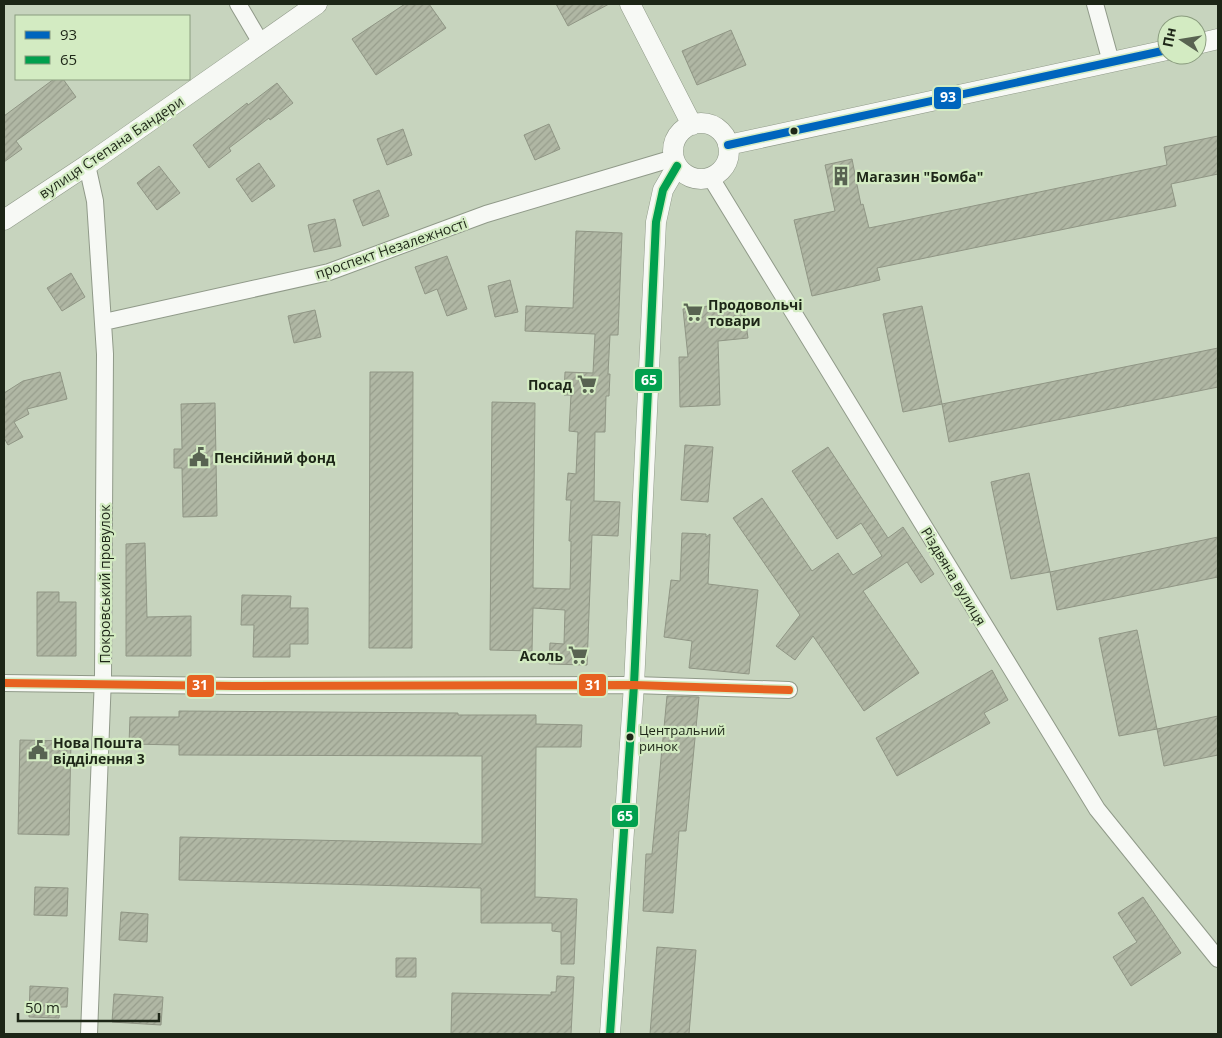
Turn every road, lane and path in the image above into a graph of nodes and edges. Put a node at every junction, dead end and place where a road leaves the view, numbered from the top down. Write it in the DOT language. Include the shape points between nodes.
graph roads {
  1 [pos="238,4"];
  2 [pos="317,4"];
  3 [pos="630,4"];
  4 [pos="1095,4"];
  5 [pos="262,43"];
  6 [pos="1157,52"];
  7 [pos="1111,62"];
  8 [pos="692,125"];
  9 [pos="728,145"];
  10 [pos="676,162"];
  11 [pos="87,165"];
  12 [pos="711,178"];
  13 [pos="4,220"];
  14 [pos="104,322"];
  15 [pos="4,683"];
  16 [pos="103,684"];
  17 [pos="634,685"];
  18 [pos="789,690"];
  19 [pos="1218,959"];
  20 [pos="89,1034"];
  21 [pos="610,1034"];
  1 -- 5 [label="street"];
  2 -- 5 [label="street, вулиця Степана Бандери"];
  3 -- 8 [label="street"];
  4 -- 7 [label="street"];
  5 -- 11 [label="street, вулиця Степана Бандери"];
  6 -- 7 [label="street"];
  7 -- 9 [label="street"];
  8 -- 9 [label="street" via="701,123 718,129"];
  8 -- 10 [label="street" via="679,134 673,150"];
  9 -- 12 [label="street" via="728,161"];
  10 -- 12 [label="street" via="689,177"];
  10 -- 14 [label="street, проспект Незалежності" via="486,214 329,272"];
  10 -- 17 [label="street" via="663,190 656,222"];
  11 -- 13 [label="street, вулиця Степана Бандери"];
  11 -- 14 [label="street, Покровський провулок" via="95,201"];
  12 -- 19 [label="street, Різдвяна вулиця" via="1097,808"];
  14 -- 16 [label="street, Покровський провулок"];
  15 -- 16 [label="street"];
  16 -- 17 [label="street"];
  16 -- 20 [label="street, Покровський провулок"];
  17 -- 18 [label="street"];
  17 -- 21 [label="street"];
}
